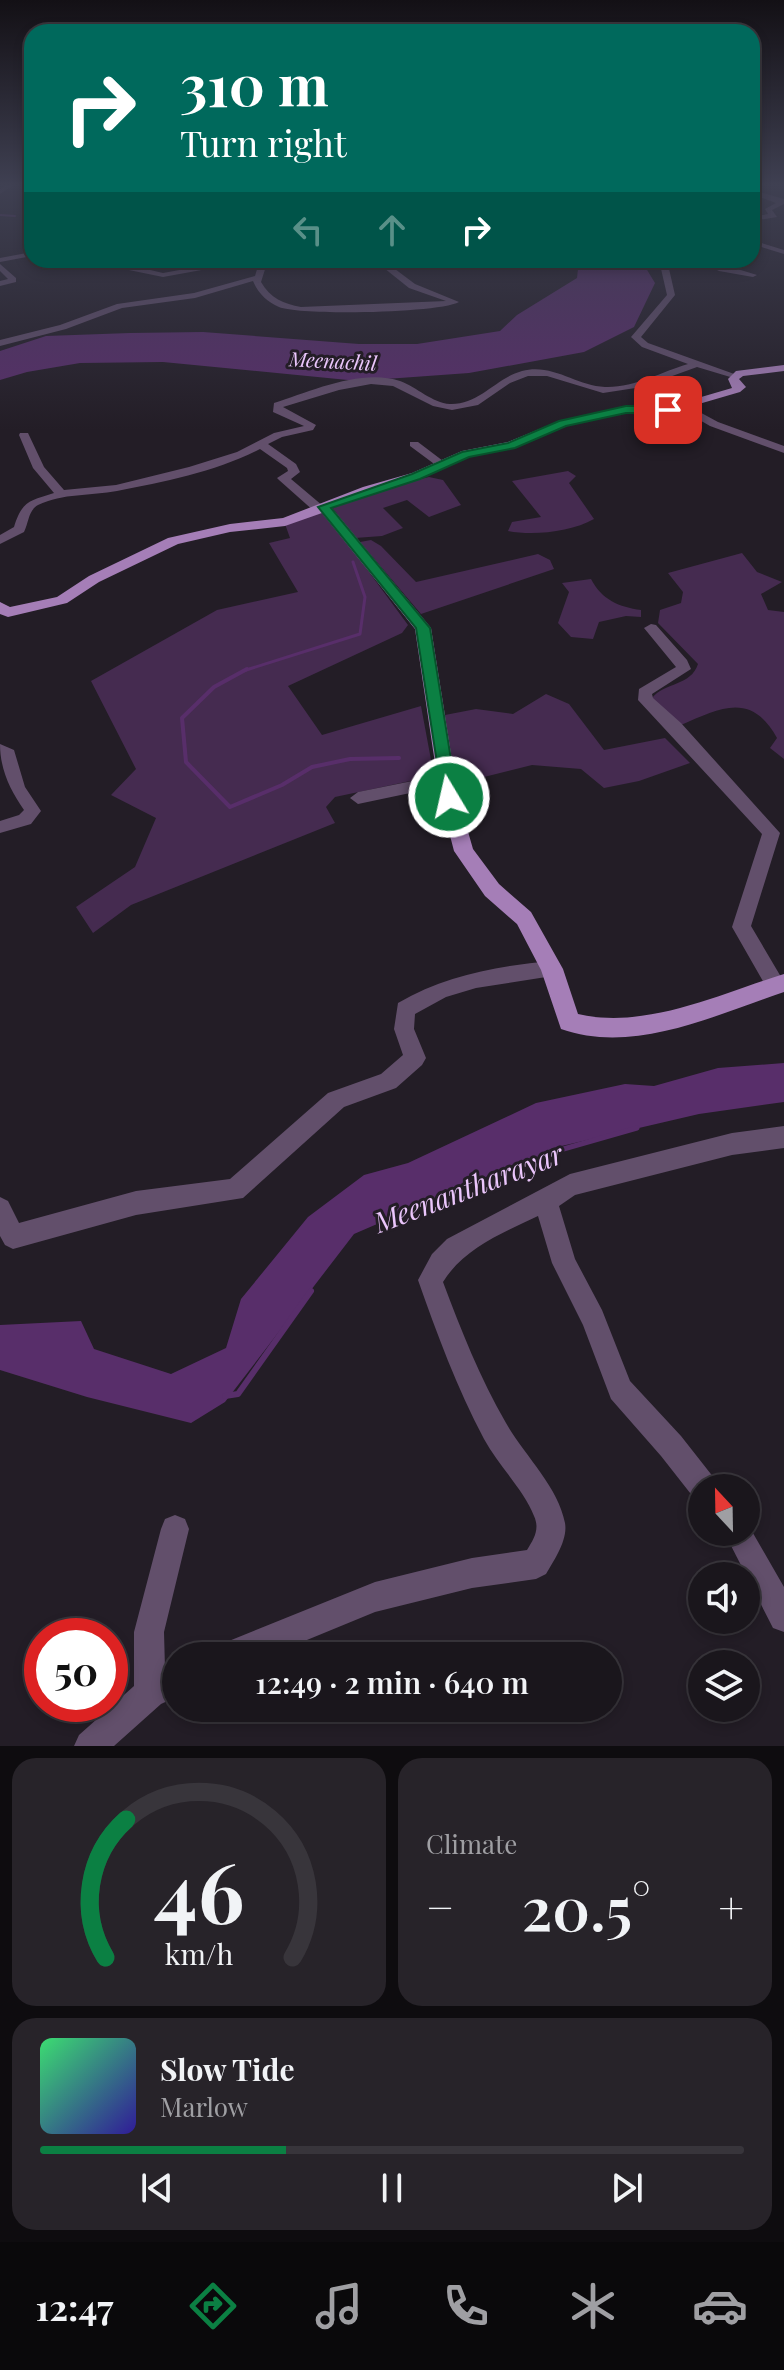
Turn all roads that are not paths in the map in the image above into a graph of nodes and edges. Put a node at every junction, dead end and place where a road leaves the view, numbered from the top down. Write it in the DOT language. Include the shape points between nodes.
graph roads {
  1 [pos="0,266"];
  2 [pos="133,268"];
  3 [pos="202,268"];
  4 [pos="261,268"];
  5 [pos="388,268"];
  6 [pos="665,268"];
  7 [pos="720,268"];
  8 [pos="753,275"];
  9 [pos="259,277"];
  10 [pos="0,284"];
  11 [pos="0,343"];
  12 [pos="696,364"];
  13 [pos="784,368"];
  14 [pos="734,377"];
  15 [pos="681,405"];
  16 [pos="24,435"];
  17 [pos="259,443"];
  18 [pos="414,444"];
  19 [pos="784,450"];
  20 [pos="441,464"];
  21 [pos="61,494"];
  22 [pos="321,508"];
  23 [pos="0,540"];
  24 [pos="0,607"];
  25 [pos="651,628"];
  26 [pos="0,749"];
  27 [pos="447,780"];
  28 [pos="358,798"];
  29 [pos="0,827"];
  30 [pos="777,834"];
  31 [pos="552,969"];
  32 [pos="780,984"];
  33 [pos="784,1137"];
  34 [pos="546,1202"];
  35 [pos="0,1209"];
  36 [pos="693,1474"];
  37 [pos="175,1529"];
  38 [pos="746,1546"];
  39 [pos="784,1617"];
  40 [pos="264,1642"];
  41 [pos="162,1682"];
  42 [pos="162,1687"];
  43 [pos="90,1746"];
  1 -- 10 [label="street" via="13,280"];
  2 -- 3 [label="street" via="163,275"];
  4 -- 9 [label="street"];
  5 -- 9 [label="street" via="412,286 455,302 412,310 299,308 281,305 264,293"];
  6 -- 12 [label="street" via="671,295 636,337"];
  7 -- 8 [label="street"];
  9 -- 11 [label="street" via="195,295 120,306"];
  12 -- 14 [label="street"];
  12 -- 17 [label="street" via="606,390 544,371 530,372 504,380 492,395 458,407 446,407 385,380 367,381 278,405 277,410 311,425"];
  13 -- 14 [label="main road"];
  14 -- 15 [label="main road" via="740,387 736,390"];
  15 -- 19 [label="street" via="714,424"];
  15 -- 20 [label="main road" via="668,410 626,409 563,423 511,445"];
  16 -- 21 [label="street" via="39,468"];
  17 -- 21 [label="street" via="241,454 150,481"];
  17 -- 22 [label="street" via="292,466 294,472 283,478"];
  18 -- 20 [label="street"];
  20 -- 22 [label="main road"];
  21 -- 23 [label="street" via="34,503 25,510 20,529"];
  22 -- 24 [label="main road" via="285,522 173,541 62,600 8,612"];
  22 -- 27 [label="main road" via="423,628"];
  25 -- 30 [label="street" via="684,669 651,685 644,692 646,700"];
  26 -- 29 [label="street" via="8,754 17,788 33,811 25,820"];
  27 -- 28 [label="street"];
  27 -- 31 [label="main road" via="464,851 492,890 524,918"];
  30 -- 32 [label="street" via="746,897 741,927"];
  31 -- 32 [label="main road" via="569,1022 589,1029 658,1023"];
  31 -- 35 [label="street" via="476,980 427,994 405,1009 404,1029 415,1058 388,1081 336,1100 235,1190 136,1203 13,1237"];
  33 -- 34 [label="street" via="732,1144 570,1185"];
  34 -- 36 [label="street" via="564,1263 620,1390"];
  34 -- 40 [label="street" via="439,1259 430,1280 461,1366 506,1451 546,1510 552,1527 536,1564 472,1573 375,1597"];
  37 -- 41 [label="street" via="149,1632"];
  38 -- 39 [label="street"];
  42 -- 43 [label="street"];
}
